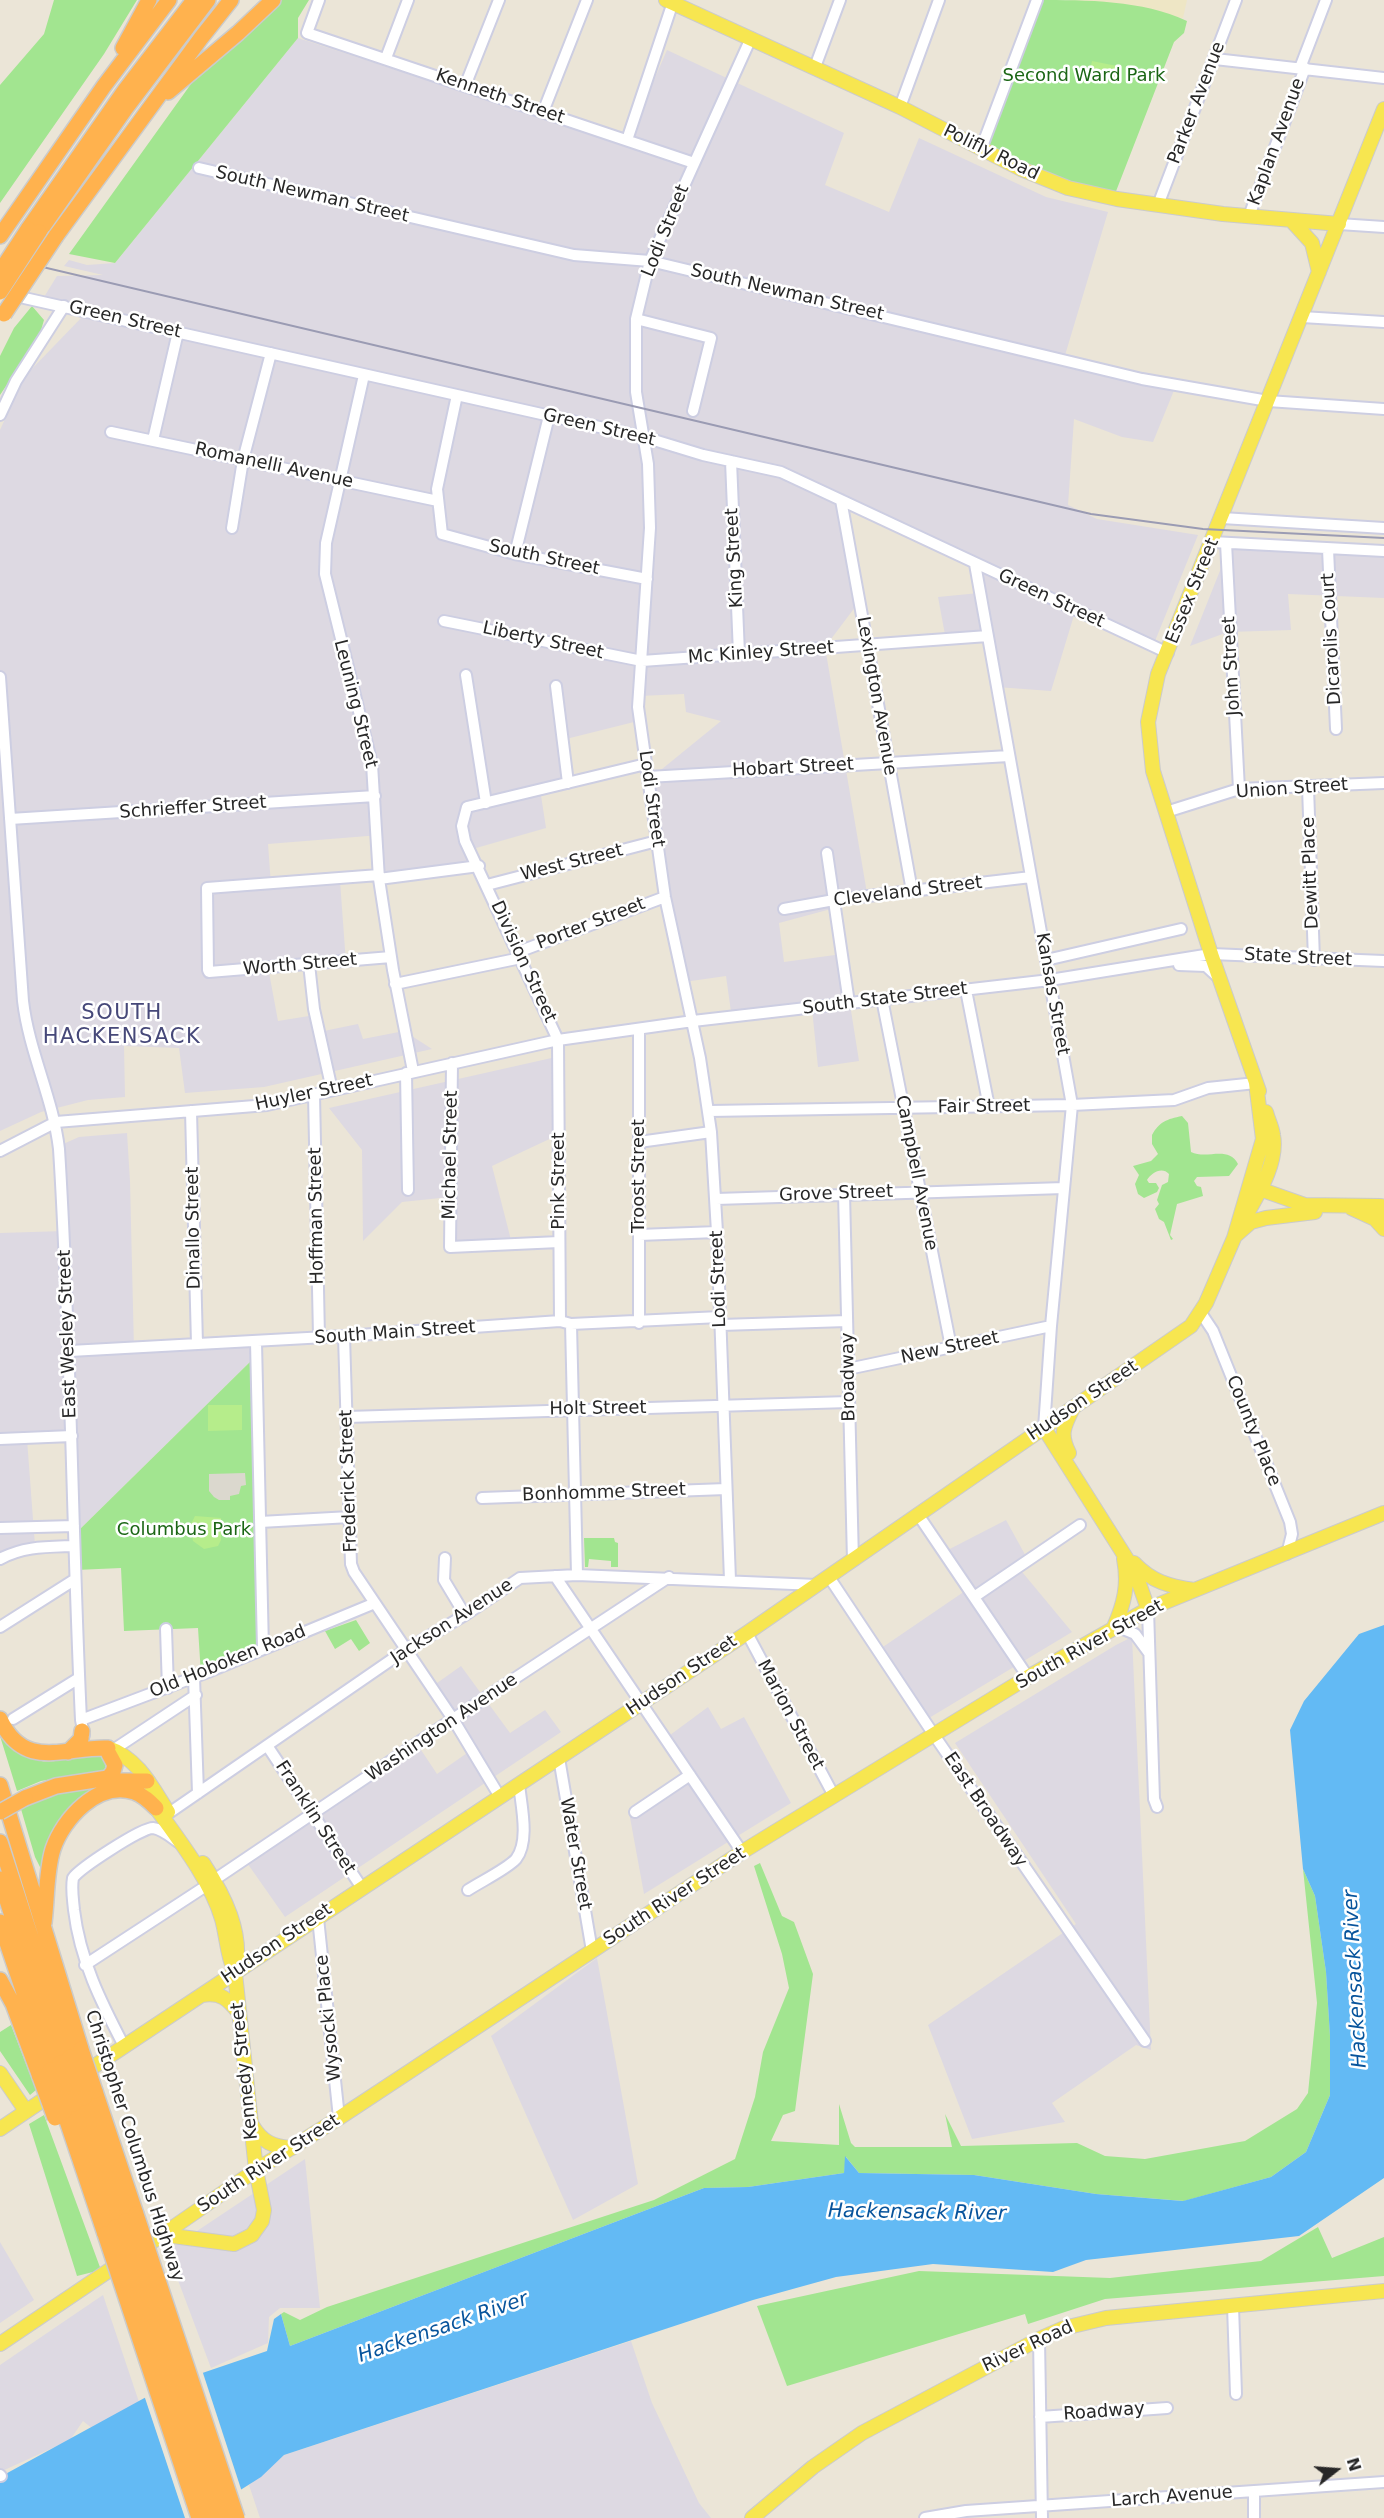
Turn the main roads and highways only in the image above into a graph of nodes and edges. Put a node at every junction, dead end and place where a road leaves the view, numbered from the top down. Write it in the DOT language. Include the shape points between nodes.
graph roads {
  1 [pos="148,0"];
  2 [pos="169,0"];
  3 [pos="194,0"];
  4 [pos="208,0"];
  5 [pos="231,0"];
  6 [pos="273,0"];
  7 [pos="670,1"];
  8 [pos="104,86"];
  9 [pos="154,103"];
  10 [pos="1384,110"];
  11 [pos="1291,220"];
  12 [pos="1339,224"];
  13 [pos="4,230"];
  14 [pos="33,230"];
  15 [pos="0,272"];
  16 [pos="1319,274"];
  17 [pos="0,292"];
  18 [pos="2,318"];
  19 [pos="1256,1083"];
  20 [pos="1263,1139"];
  21 [pos="1258,1184"];
  22 [pos="1327,1206"];
  23 [pos="1346,1206"];
  24 [pos="1383,1206"];
  25 [pos="1384,1220"];
  26 [pos="1384,1229"];
  27 [pos="1234,1238"];
  28 [pos="1073,1408"];
  29 [pos="1044,1428"];
  30 [pos="1083,1488"];
  31 [pos="1384,1513"];
  32 [pos="1121,1548"];
  33 [pos="1196,1590"];
  34 [pos="1148,1609"];
  35 [pos="1115,1627"];
  36 [pos="6,1719"];
  37 [pos="82,1725"];
  38 [pos="106,1750"];
  39 [pos="65,1754"];
  40 [pos="143,1780"];
  41 [pos="93,1782"];
  42 [pos="0,1785"];
  43 [pos="163,1810"];
  44 [pos="0,1812"];
  45 [pos="0,1842"];
  46 [pos="0,1879"];
  47 [pos="210,1883"];
  48 [pos="0,1922"];
  49 [pos="44,1929"];
  50 [pos="236,1938"];
  51 [pos="264,1954"];
  52 [pos="235,1972"];
  53 [pos="0,1980"];
  54 [pos="202,1995"];
  55 [pos="239,2013"];
  56 [pos="60,2063"];
  57 [pos="0,2073"];
  58 [pos="74,2104"];
  59 [pos="26,2111"];
  60 [pos="250,2122"];
  61 [pos="0,2129"];
  62 [pos="292,2148"];
  63 [pos="256,2170"];
  64 [pos="120,2224"];
  65 [pos="156,2240"];
  66 [pos="1384,2292"];
  67 [pos="0,2344"];
  68 [pos="199,2518"];
  69 [pos="212,2518"];
  70 [pos="224,2518"];
  71 [pos="237,2518"];
  72 [pos="752,2518"];
  1 -- 8 [label="highway"];
  2 -- 8 [label="highway"];
  3 -- 14 [label="highway" via="125,90"];
  4 -- 14 [label="highway"];
  5 -- 9 [label="highway"];
  6 -- 9 [label="highway"];
  7 -- 11 [label="main road, Polifly Road" via="1068,188 1113,199"];
  8 -- 13 [label="highway"];
  9 -- 18 [label="highway, bridge" via="56,236"];
  10 -- 12 [label="main road, Essex Street"];
  11 -- 12 [label="main road, Polifly Road"];
  11 -- 16 [label="main road" via="1312,243"];
  12 -- 16 [label="main road, Essex Street"];
  14 -- 15 [label="highway, bridge"];
  14 -- 17 [label="highway, bridge"];
  16 -- 19 [label="main road, Essex Street" via="1222,518 1219,543 1153,690 1148,722 1149,755 1166,812"];
  19 -- 20 [label="main road, Essex Street"];
  19 -- 21 [label="main road, Essex Street" via="1274,1148"];
  20 -- 21 [label="main road, Hudson Street"];
  21 -- 22 [label="main road" via="1297,1203"];
  21 -- 27 [label="main road, Hudson Street"];
  22 -- 23 [label="main road"];
  22 -- 27 [label="main road" via="1315,1212 1251,1222"];
  23 -- 24 [label="main road"];
  23 -- 26 [label="main road" via="1376,1219"];
  24 -- 25 [label="main road"];
  27 -- 28 [label="main road, Hudson Street" via="1201,1313 1191,1326"];
  28 -- 29 [label="main road, Hudson Street"];
  28 -- 30 [label="main road" via="1062,1440 1078,1469"];
  29 -- 30 [label="main road"];
  29 -- 51 [label="main road, Hudson Street" via="747,1633"];
  30 -- 32 [label="main road"];
  31 -- 33 [label="main road, South River Street"];
  32 -- 33 [label="main road" via="1149,1577 1163,1585"];
  32 -- 34 [label="main road" via="1139,1580"];
  32 -- 35 [label="main road" via="1127,1587"];
  33 -- 34 [label="main road, South River Street"];
  34 -- 35 [label="main road, South River Street"];
  35 -- 62 [label="main road, South River Street" via="742,1852"];
  36 -- 39 [label="highway" via="4,1728 25,1748"];
  37 -- 39 [label="highway" via="81,1739"];
  38 -- 39 [label="highway"];
  38 -- 40 [label="main road" via="121,1752 134,1762"];
  38 -- 41 [label="highway" via="115,1762 113,1772 108,1778"];
  40 -- 41 [label="highway"];
  40 -- 43 [label="main road"];
  41 -- 44 [label="highway, bridge" via="56,1786"];
  42 -- 49 [label="highway, Christopher Columbus Highway"];
  43 -- 47 [label="main road"];
  43 -- 47 [label="main road" via="180,1843"];
  43 -- 49 [label="highway" via="138,1793 116,1791 90,1801 70,1818 53,1850"];
  45 -- 56 [label="highway, Christopher Columbus Highway"];
  46 -- 56 [label="highway, Christopher Columbus Highway"];
  47 -- 50 [label="main road" via="231,1916"];
  47 -- 52 [label="main road"];
  48 -- 56 [label="highway, Christopher Columbus Highway"];
  49 -- 56 [label="highway, Christopher Columbus Highway"];
  50 -- 51 [label="main road" via="242,1947"];
  50 -- 52 [label="main road"];
  51 -- 52 [label="main road, Hudson Street"];
  52 -- 54 [label="main road, Hudson Street"];
  52 -- 55 [label="main road, Kennedy Street"];
  53 -- 56 [label="highway" via="13,2004"];
  54 -- 55 [label="main road" via="215,1993 227,1998"];
  54 -- 59 [label="main road, Hudson Street"];
  55 -- 60 [label="main road, Kennedy Street"];
  56 -- 58 [label="highway, Christopher Columbus Highway, bridge"];
  56 -- 58 [label="highway, bridge"];
  57 -- 59 [label="main road"];
  58 -- 64 [label="highway, Christopher Columbus Highway"];
  58 -- 64 [label="highway, Christopher Columbus Highway" via="76,2148"];
  59 -- 61 [label="main road, Hudson Street"];
  60 -- 62 [label="main road" via="267,2143"];
  60 -- 63 [label="main road, Kennedy Street"];
  62 -- 63 [label="main road, South River Street"];
  63 -- 65 [label="main road, South River Street"];
  63 -- 65 [label="main road, Kennedy Street" via="264,2210 252,2235 234,2244 172,2236"];
  64 -- 68 [label="highway, Christopher Columbus Highway, bridge"];
  64 -- 69 [label="highway, Christopher Columbus Highway, bridge"];
  64 -- 70 [label="highway, Christopher Columbus Highway, bridge"];
  64 -- 71 [label="highway, Christopher Columbus Highway, bridge"];
  65 -- 67 [label="main road, South River Street"];
  66 -- 72 [label="main road, River Road" via="1106,2318 1064,2328 862,2433 813,2467"];
}
